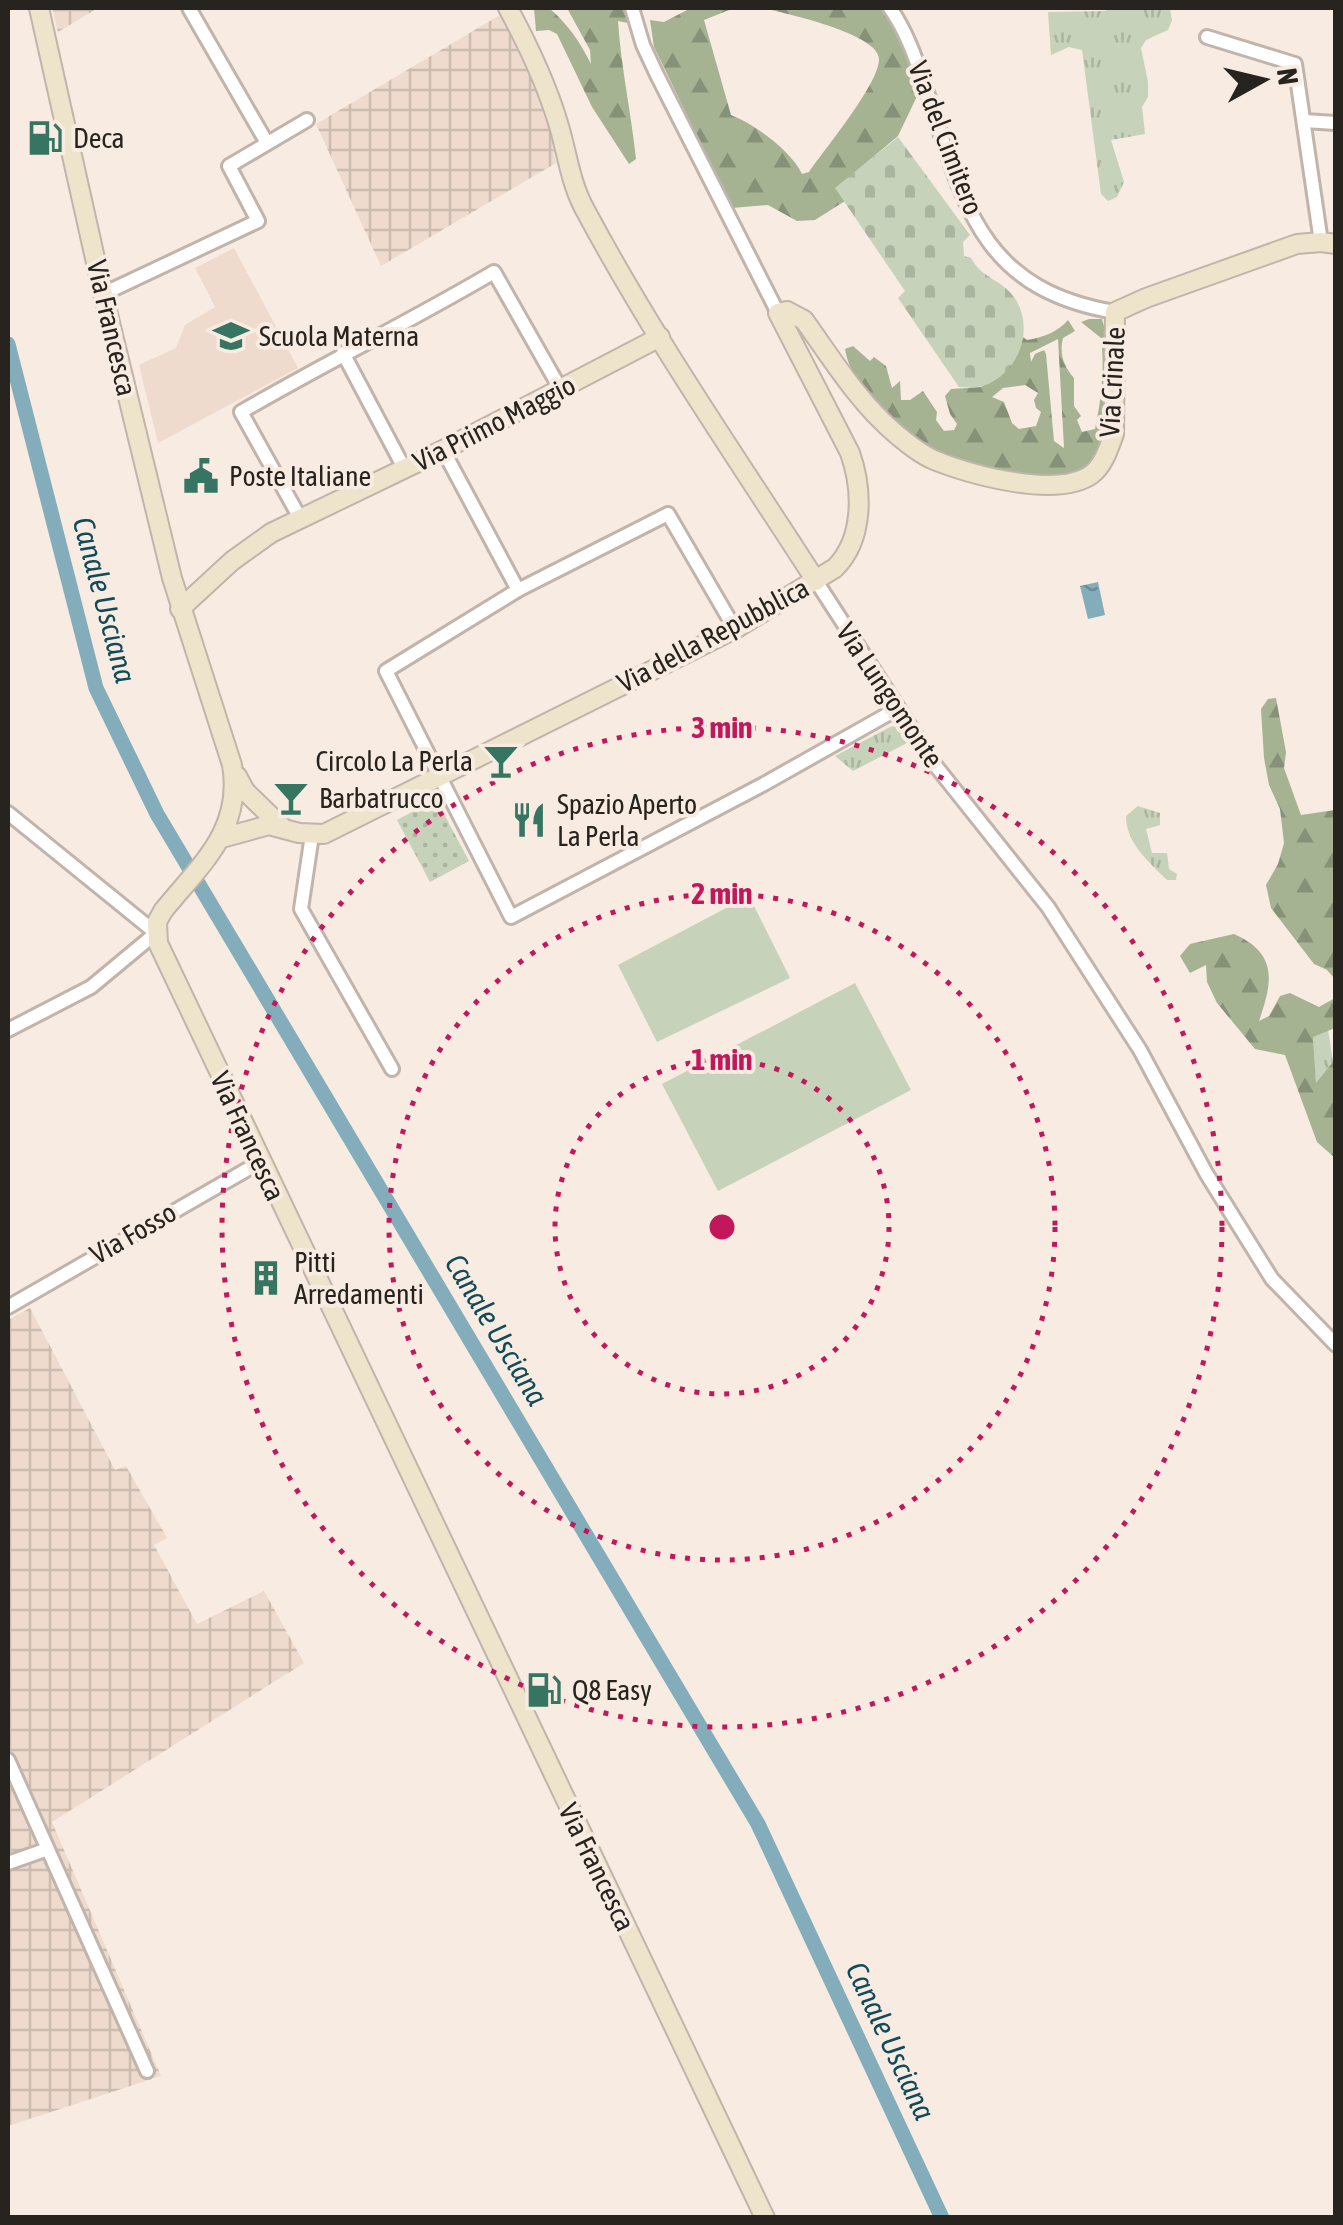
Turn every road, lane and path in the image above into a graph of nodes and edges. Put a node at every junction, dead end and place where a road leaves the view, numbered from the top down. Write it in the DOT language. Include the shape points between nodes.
graph roads {
  1 [pos="39,8"];
  2 [pos="189,8"];
  3 [pos="508,8"];
  4 [pos="636,8"];
  5 [pos="890,8"];
  6 [pos="1207,37"];
  7 [pos="307,120"];
  8 [pos="1304,122"];
  9 [pos="1336,123"];
  10 [pos="267,143"];
  11 [pos="1328,243"];
  12 [pos="103,294"];
  13 [pos="1115,312"];
  14 [pos="778,314"];
  15 [pos="656,333"];
  16 [pos="343,353"];
  17 [pos="561,390"];
  18 [pos="443,450"];
  19 [pos="404,468"];
  20 [pos="300,518"];
  21 [pos="816,581"];
  22 [pos="518,590"];
  23 [pos="180,609"];
  24 [pos="735,629"];
  25 [pos="897,709"];
  26 [pos="232,765"];
  27 [pos="441,776"];
  28 [pos="232,811"];
  29 [pos="8,813"];
  30 [pos="273,822"];
  31 [pos="312,835"];
  32 [pos="222,838"];
  33 [pos="156,933"];
  34 [pos="8,1030"];
  35 [pos="392,1069"];
  36 [pos="260,1162"];
  37 [pos="8,1307"];
  38 [pos="1336,1344"];
  39 [pos="8,1760"];
  40 [pos="45,1850"];
  41 [pos="8,1863"];
  42 [pos="147,2071"];
  43 [pos="765,2218"];
  1 -- 12 [label="street, Via Francesca"];
  2 -- 10 [label="street"];
  3 -- 15 [label="street, Via Lungomonte" via="546,90 581,202"];
  4 -- 14 [label="street, Via della Repubblica" via="643,45"];
  5 -- 13 [label="street, Via del Cimitero" via="913,50 970,212 996,252 1054,297"];
  6 -- 8 [label="street" via="1295,64"];
  7 -- 10 [label="street"];
  8 -- 9 [label="street"];
  8 -- 11 [label="street"];
  10 -- 12 [label="street" via="228,166 258,222"];
  11 -- 13 [label="street, Via Crinale" via="1297,244"];
  12 -- 23 [label="street, Via Francesca"];
  13 -- 14 [label="street, Via Crinale" via="1114,434 1108,452 1094,472 1050,484 961,470 912,448 868,407 804,320"];
  14 -- 21 [label="street, Via della Repubblica" via="857,478 852,544"];
  15 -- 17 [label="street, Via Primo Maggio"];
  15 -- 21 [label="street, Via Lungomonte"];
  16 -- 17 [label="street" via="494,272"];
  16 -- 19 [label="street"];
  16 -- 20 [label="street" via="241,412"];
  17 -- 18 [label="street, Via Primo Maggio"];
  18 -- 19 [label="street, Via Primo Maggio"];
  18 -- 22 [label="street"];
  19 -- 20 [label="street, Via Primo Maggio"];
  20 -- 23 [label="street, Via Primo Maggio" via="251,546"];
  21 -- 24 [label="street, Via della Repubblica"];
  21 -- 25 [label="street, Via Lungomonte"];
  22 -- 24 [label="street" via="668,514"];
  22 -- 27 [label="street" via="386,671"];
  23 -- 26 [label="street, Via Francesca"];
  24 -- 27 [label="street, Via della Repubblica"];
  25 -- 27 [label="street" via="511,918"];
  25 -- 38 [label="street, Via Lungomonte" via="1048,907 1140,1050 1272,1279"];
  26 -- 28 [label="street, Via Francesca"];
  26 -- 30 [label="street" via="245,792"];
  27 -- 31 [label="street, Via della Repubblica"];
  28 -- 30 [label="street"];
  28 -- 32 [label="street, Via Francesca"];
  29 -- 33 [label="street"];
  30 -- 31 [label="street"];
  30 -- 32 [label="street"];
  31 -- 35 [label="street" via="302,909"];
  32 -- 33 [label="street, Via Francesca" via="163,911"];
  33 -- 34 [label="street" via="91,987"];
  33 -- 36 [label="street, Via Francesca"];
  36 -- 37 [label="street, Via Fosso"];
  36 -- 43 [label="street, Via Francesca"];
  39 -- 40 [label="street"];
  40 -- 41 [label="street"];
  40 -- 42 [label="street"];
}
